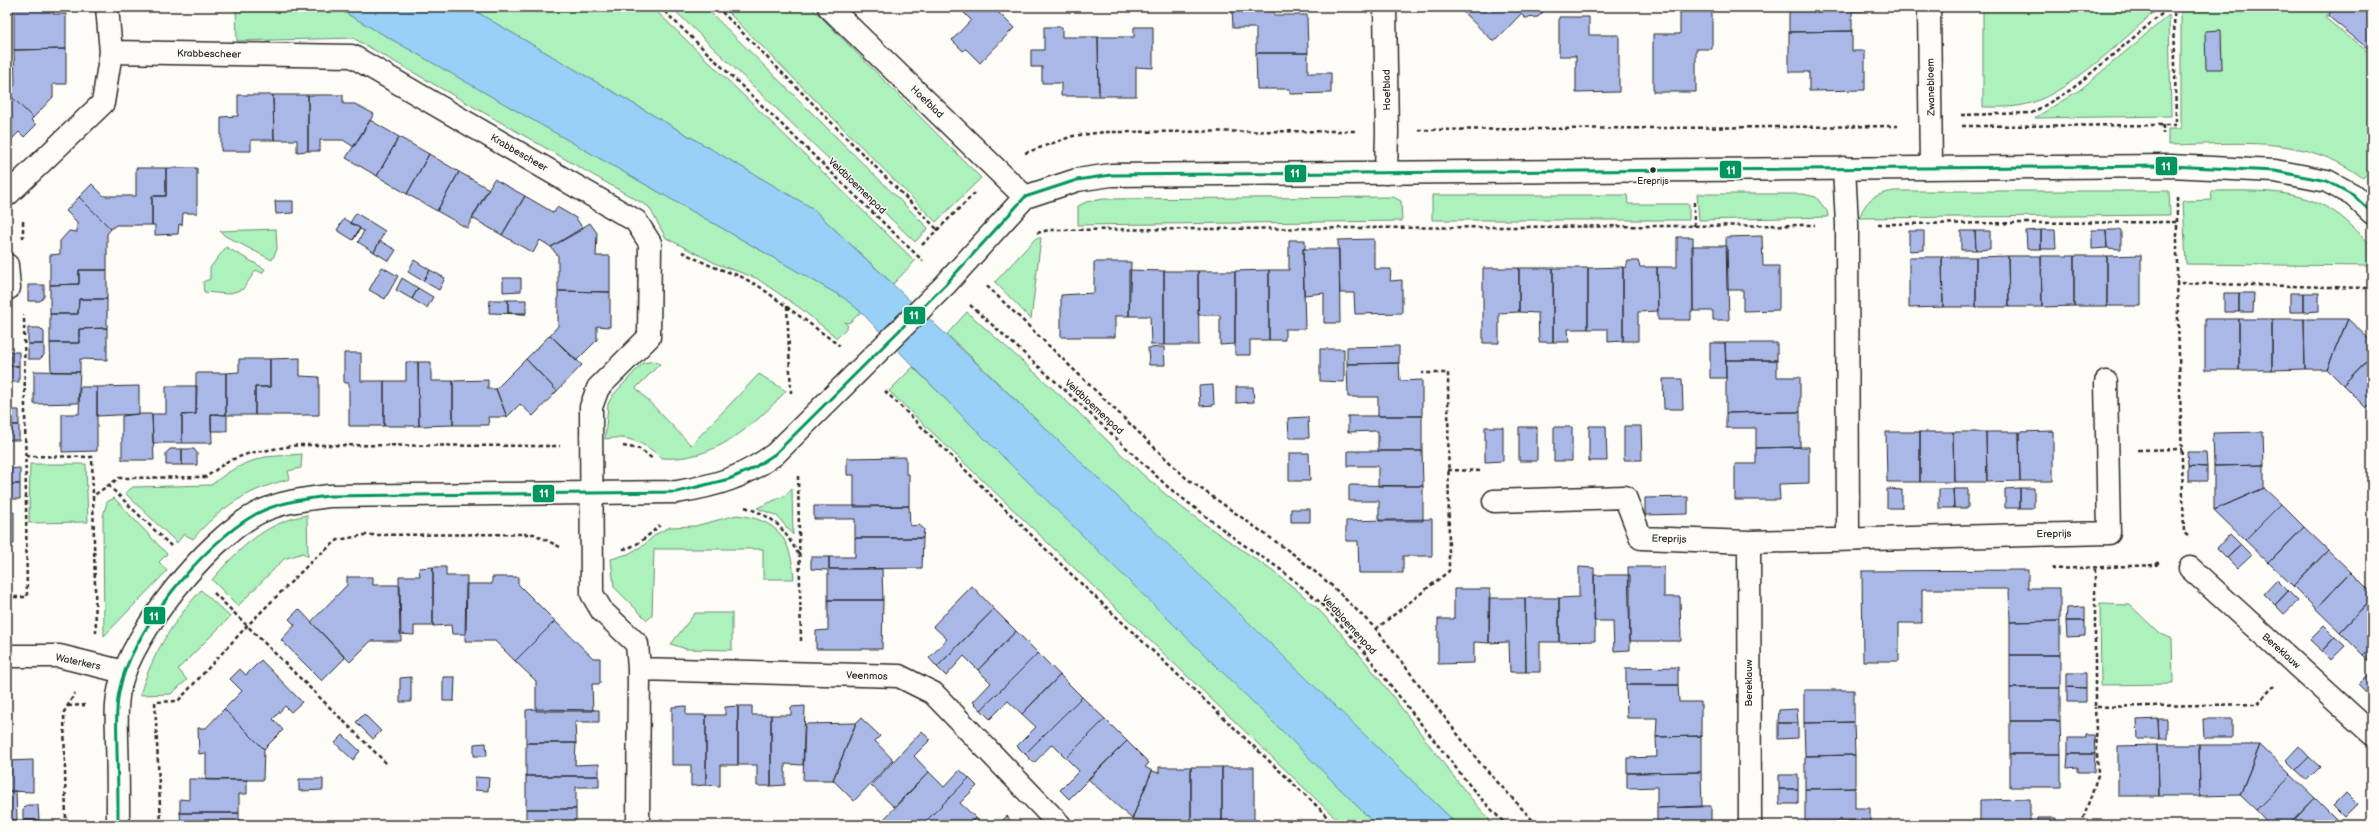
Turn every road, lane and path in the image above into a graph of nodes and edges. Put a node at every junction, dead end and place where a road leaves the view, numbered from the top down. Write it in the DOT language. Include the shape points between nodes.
graph roads {
  1 [pos="107,7"];
  2 [pos="660,7"];
  3 [pos="717,7"];
  4 [pos="829,7"];
  5 [pos="1385,7"];
  6 [pos="1929,7"];
  7 [pos="2170,7"];
  8 [pos="2174,7"];
  9 [pos="111,52"];
  10 [pos="1932,115"];
  11 [pos="1906,126"];
  12 [pos="1959,126"];
  13 [pos="1414,130"];
  14 [pos="1363,131"];
  15 [pos="1020,155"];
  16 [pos="1931,167"];
  17 [pos="1844,168"];
  18 [pos="1386,173"];
  19 [pos="979,189"];
  20 [pos="2177,191"];
  21 [pos="7,195"];
  22 [pos="1025,197"];
  23 [pos="1694,199"];
  24 [pos="2372,214"];
  25 [pos="17,215"];
  26 [pos="2178,222"];
  27 [pos="1875,224"];
  28 [pos="1823,225"];
  29 [pos="1694,226"];
  30 [pos="937,230"];
  31 [pos="1034,234"];
  32 [pos="650,243"];
  33 [pos="23,244"];
  34 [pos="922,245"];
  35 [pos="7,265"];
  36 [pos="984,283"];
  37 [pos="2177,283"];
  38 [pos="945,285"];
  39 [pos="9,288"];
  40 [pos="2372,294"];
  41 [pos="787,306"];
  42 [pos="24,307"];
  43 [pos="845,341"];
  44 [pos="840,346"];
  45 [pos="835,352"];
  46 [pos="861,369"];
  47 [pos="1422,373"];
  48 [pos="2106,382"];
  49 [pos="797,391"];
  50 [pos="593,446"];
  51 [pos="2182,449"];
  52 [pos="2107,451"];
  53 [pos="26,456"];
  54 [pos="657,463"];
  55 [pos="798,474"];
  56 [pos="108,485"];
  57 [pos="591,494"];
  58 [pos="94,496"];
  59 [pos="1494,500"];
  60 [pos="742,507"];
  61 [pos="1848,539"];
  62 [pos="1749,542"];
  63 [pos="173,549"];
  64 [pos="591,551"];
  65 [pos="799,556"];
  66 [pos="2190,568"];
  67 [pos="2094,569"];
  68 [pos="212,590"];
  69 [pos="7,597"];
  70 [pos="247,626"];
  71 [pos="1376,629"];
  72 [pos="7,656"];
  73 [pos="2295,664"];
  74 [pos="639,669"];
  75 [pos="124,672"];
  76 [pos="801,674"];
  77 [pos="78,688"];
  78 [pos="88,705"];
  79 [pos="68,706"];
  80 [pos="2095,708"];
  81 [pos="2372,734"];
  82 [pos="388,765"];
  83 [pos="66,825"];
  84 [pos="118,825"];
  85 [pos="161,825"];
  86 [pos="638,825"];
  87 [pos="1060,825"];
  88 [pos="1334,825"];
  89 [pos="1506,825"];
  90 [pos="1536,825"];
  91 [pos="1750,825"];
  92 [pos="2081,825"];
  1 -- 9 [label="street"];
  2 -- 38 [label="path, Veldbloemenpad"];
  3 -- 30 [label="path"];
  4 -- 22 [label="street, Hoefblad"];
  5 -- 18 [label="street, Hoefblad"];
  6 -- 10 [label="street, Zwanebloem"];
  7 -- 10 [label="path" via="2072,89 2032,113"];
  8 -- 12 [label="path" via="2176,125"];
  9 -- 21 [label="street" via="103,104"];
  9 -- 32 [label="street, Krabbescheer" via="352,56 636,221"];
  10 -- 16 [label="street, Zwanebloem"];
  11 -- 13 [label="path"];
  14 -- 15 [label="path" via="1104,132 1074,136"];
  16 -- 17 [label="street"];
  16 -- 24 [label="street" via="2170,166 2274,171 2327,181 2353,194"];
  17 -- 18 [label="street"];
  17 -- 61 [label="street" via="1847,224"];
  18 -- 22 [label="street" via="1111,175 1077,180"];
  19 -- 30 [label="path"];
  20 -- 26 [label="path"];
  22 -- 38 [label="street"];
  23 -- 29 [label="path"];
  25 -- 33 [label="path" via="23,221"];
  26 -- 27 [label="path"];
  26 -- 37 [label="path"];
  28 -- 29 [label="path"];
  29 -- 31 [label="path" via="1049,230"];
  30 -- 34 [label="path"];
  32 -- 41 [label="path" via="669,246 740,276"];
  32 -- 50 [label="street" via="648,337 598,388 591,407"];
  35 -- 39 [label="street"];
  36 -- 71 [label="path" via="1186,478 1296,556 1332,585"];
  37 -- 40 [label="path" via="2367,288"];
  37 -- 51 [label="path"];
  38 -- 46 [label="street"];
  38 -- 89 [label="path, Veldbloemenpad" via="1060,385 1169,488 1238,541 1280,569 1321,603 1353,638 1475,792"];
  41 -- 44 [label="path"];
  41 -- 49 [label="path" via="790,397"];
  42 -- 53 [label="path"];
  43 -- 44 [label="path"];
  44 -- 45 [label="path"];
  46 -- 57 [label="street" via="775,454 755,469 717,485 677,492"];
  46 -- 88 [label="path" via="1070,573 1320,808"];
  47 -- 71 [label="path" via="1448,373 1449,571"];
  48 -- 52 [label="street, Ereprijs"];
  50 -- 54 [label="path" via="625,446 640,449"];
  50 -- 57 [label="street"];
  51 -- 52 [label="path"];
  51 -- 66 [label="path" via="2184,533 2206,552"];
  52 -- 61 [label="street, Ereprijs" via="2109,533"];
  53 -- 58 [label="path" via="92,457"];
  53 -- 69 [label="path" via="27,597"];
  55 -- 65 [label="path"];
  56 -- 63 [label="path"];
  57 -- 64 [label="street"];
  57 -- 75 [label="street" via="329,496 278,505 234,528 193,570 152,618 137,642"];
  59 -- 62 [label="street, Ereprijs" via="1625,497 1641,538"];
  60 -- 65 [label="path" via="769,517 779,524"];
  61 -- 62 [label="street, Ereprijs"];
  62 -- 91 [label="street, Bereklauw"];
  64 -- 70 [label="path" via="567,551 534,534 364,535 338,540 314,559"];
  64 -- 74 [label="street" via="592,594 602,611 637,644"];
  65 -- 76 [label="path"];
  66 -- 73 [label="street, Bereklauw"];
  67 -- 80 [label="path"];
  68 -- 70 [label="path"];
  70 -- 82 [label="path"];
  70 -- 85 [label="path" via="178,701 155,702"];
  71 -- 90 [label="path" via="1480,763"];
  72 -- 75 [label="street, Waterkers" via="59,656"];
  73 -- 80 [label="path" via="2257,704"];
  73 -- 81 [label="street, Bereklauw"];
  74 -- 76 [label="street, Veenmos"];
  74 -- 86 [label="street"];
  75 -- 84 [label="street" via="117,704"];
  76 -- 87 [label="street, Veenmos" via="899,676 932,693"];
  77 -- 79 [label="path"];
  78 -- 79 [label="path"];
  79 -- 83 [label="path" via="64,712"];
  80 -- 92 [label="path" via="2098,775"];
}
